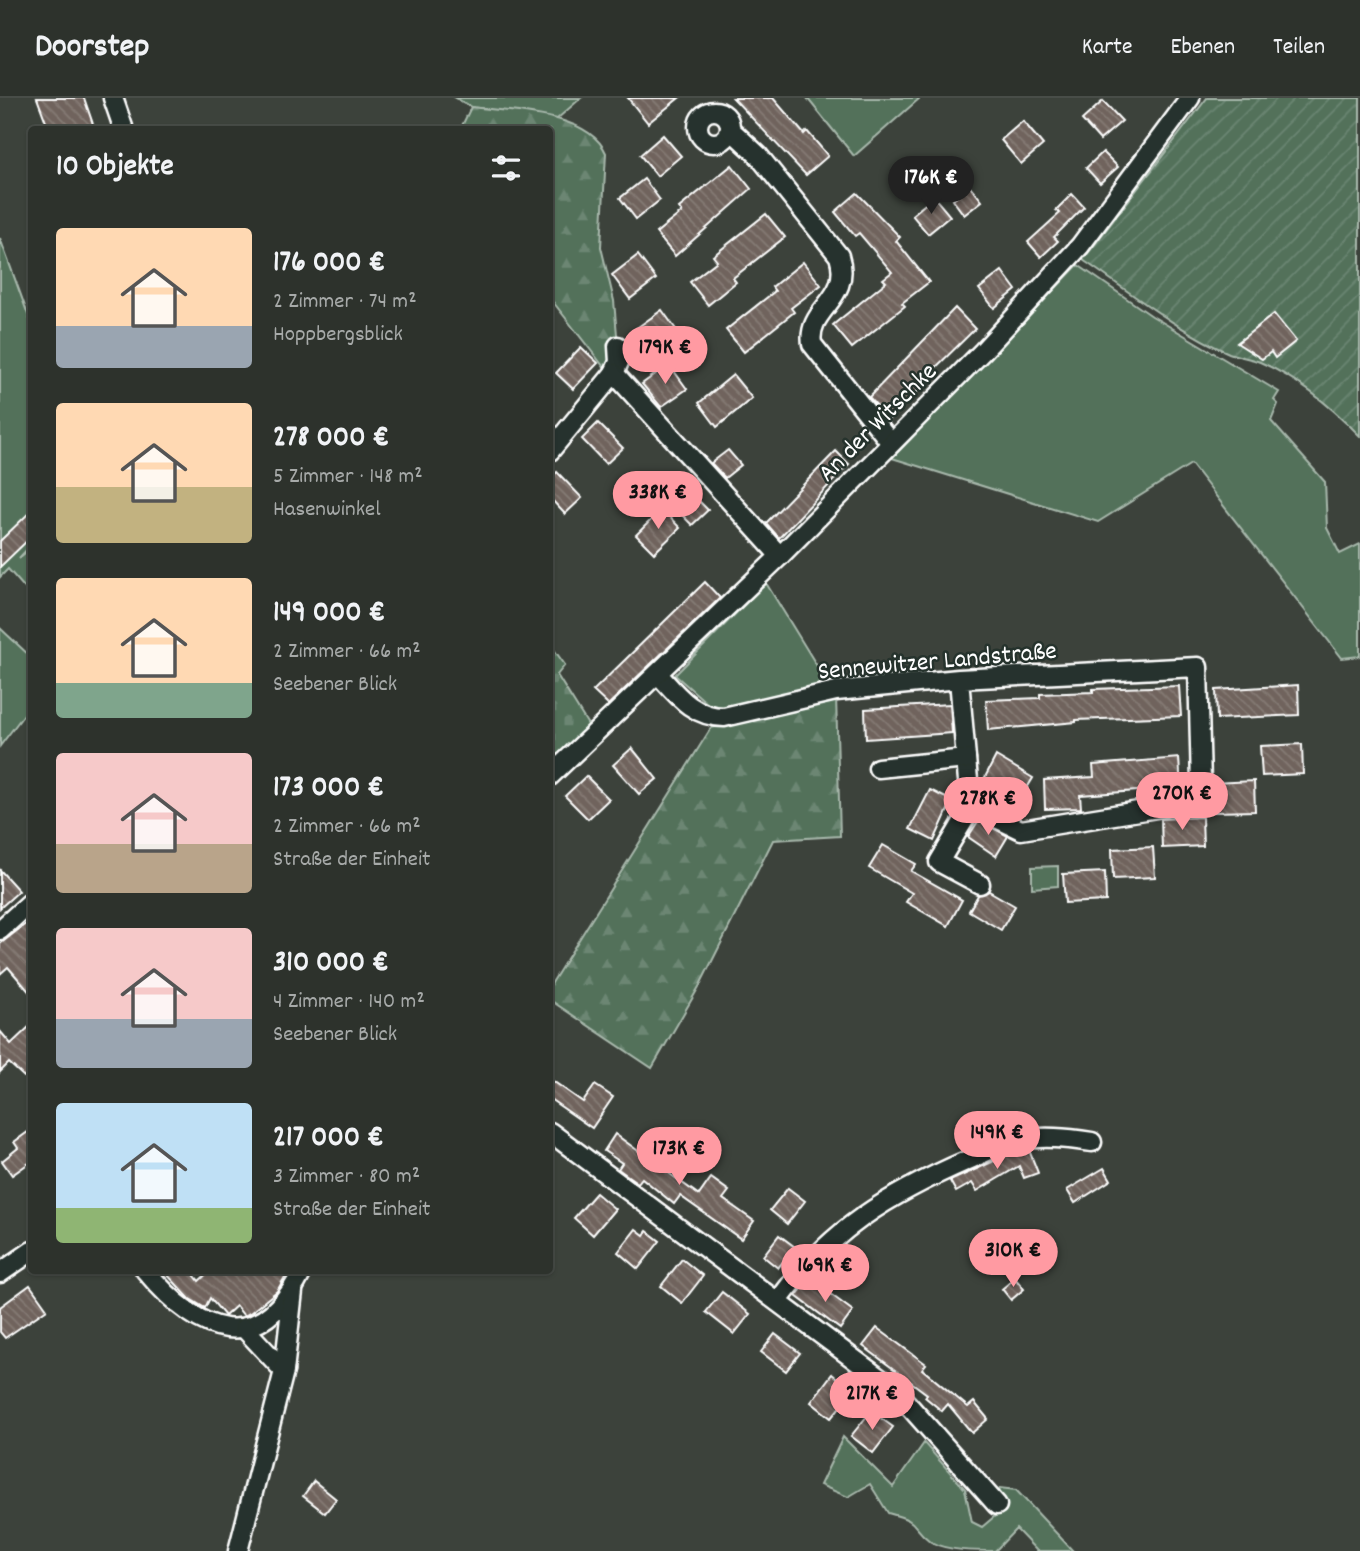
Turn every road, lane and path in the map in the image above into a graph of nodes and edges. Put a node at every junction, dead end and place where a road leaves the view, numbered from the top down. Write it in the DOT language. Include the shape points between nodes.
graph roads {
  1 [pos="113,98"];
  2 [pos="1190,98"];
  3 [pos="123,126"];
  4 [pos="731,130"];
  5 [pos="618,346"];
  6 [pos="614,373"];
  7 [pos="891,443"];
  8 [pos="553,447"];
  9 [pos="780,556"];
  10 [pos="658,674"];
  11 [pos="959,679"];
  12 [pos="966,760"];
  13 [pos="878,768"];
  14 [pos="553,773"];
  15 [pos="976,800"];
  16 [pos="980,884"];
  17 [pos="28,905"];
  18 [pos="0,930"];
  19 [pos="553,1134"];
  20 [pos="1092,1142"];
  21 [pos="28,1254"];
  22 [pos="0,1273"];
  23 [pos="148,1274"];
  24 [pos="301,1274"];
  25 [pos="293,1291"];
  26 [pos="778,1301"];
  27 [pos="244,1328"];
  28 [pos="284,1371"];
  29 [pos="997,1505"];
  30 [pos="238,1551"];
  1 -- 3 [label="street"];
  2 -- 7 [label="street, An der Witschke" via="1080,246"];
  4 -- 7 [label="street" via="758,155 839,256 842,283 813,327 812,344"];
  5 -- 6 [label="street"];
  6 -- 8 [label="street"];
  6 -- 9 [label="street"];
  7 -- 9 [label="street, An der Witschke"];
  9 -- 10 [label="street, An der Witschke"];
  10 -- 11 [label="street, Sennewitzer Landstraße" via="695,711 717,717 836,691"];
  10 -- 14 [label="street, An der Witschke"];
  11 -- 12 [label="street"];
  11 -- 15 [label="street, Sennewitzer Landstraße" via="1198,667 1201,784 1182,804 1021,830 988,814"];
  12 -- 13 [label="street"];
  12 -- 15 [label="street" via="969,792"];
  15 -- 16 [label="street" via="939,862"];
  17 -- 18 [label="street"];
  19 -- 26 [label="street"];
  20 -- 26 [label="street" via="1054,1136 1014,1140 909,1185 858,1219 805,1264"];
  21 -- 22 [label="street"];
  23 -- 27 [label="street" via="173,1303 201,1320"];
  24 -- 25 [label="street"];
  25 -- 27 [label="street" via="270,1318"];
  25 -- 28 [label="street"];
  26 -- 29 [label="street" via="894,1389"];
  27 -- 28 [label="street"];
  28 -- 30 [label="street"];
}
